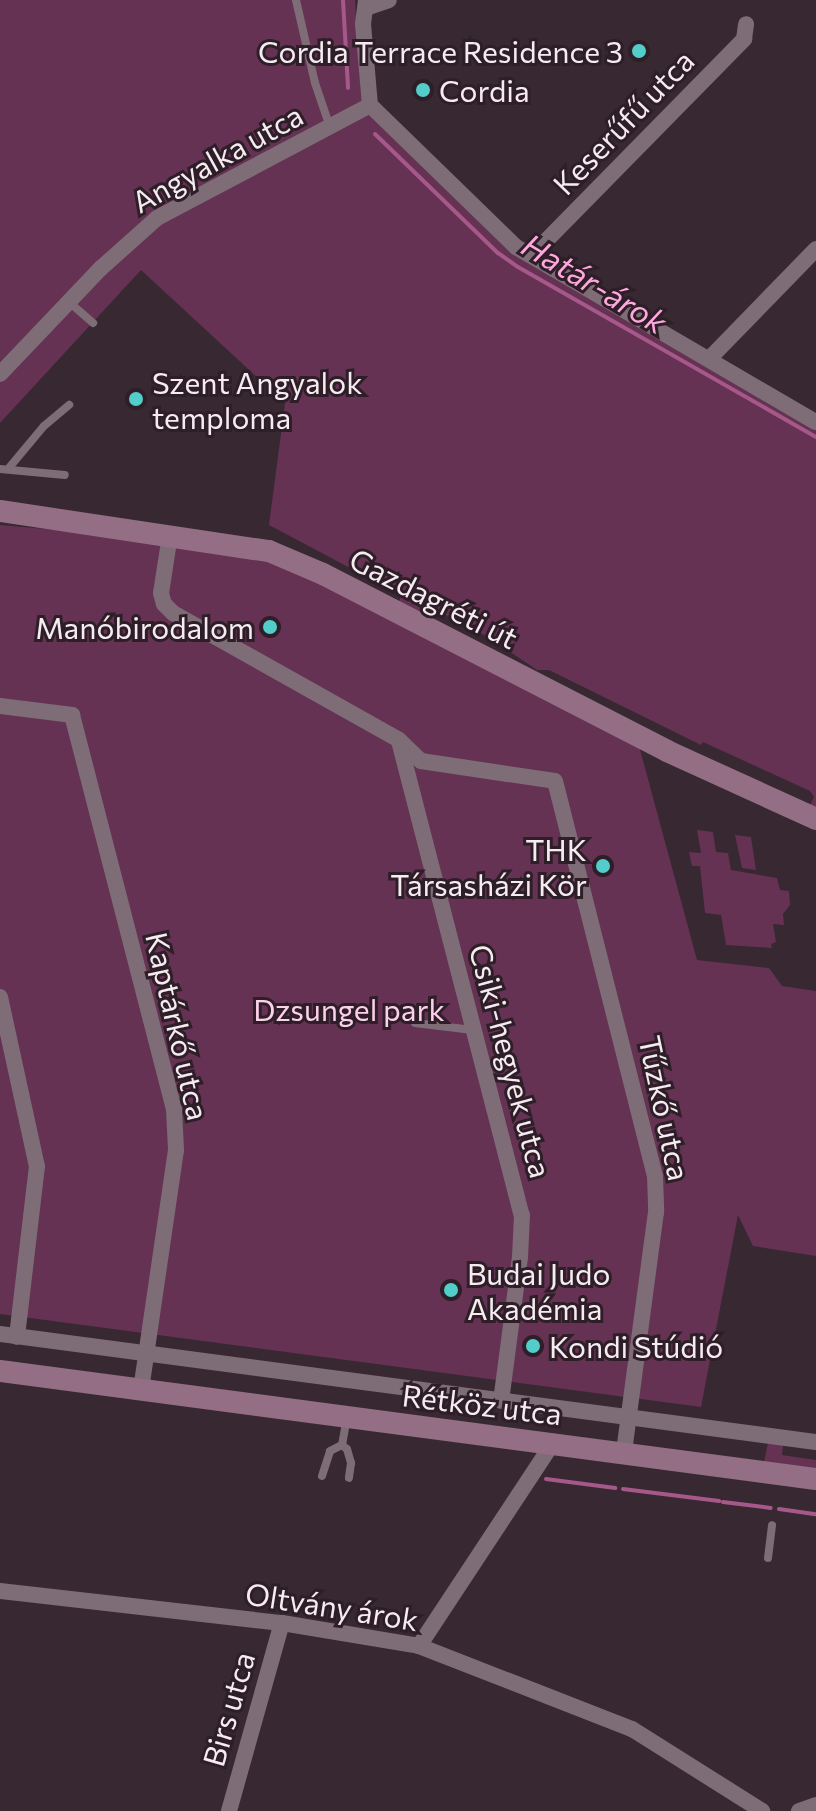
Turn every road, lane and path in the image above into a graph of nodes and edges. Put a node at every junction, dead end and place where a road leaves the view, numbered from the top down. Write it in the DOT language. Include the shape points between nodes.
graph roads {
  1 [pos="296,0"];
  2 [pos="389,0"];
  3 [pos="366,4"];
  4 [pos="746,24"];
  5 [pos="370,105"];
  6 [pos="330,127"];
  7 [pos="816,249"];
  8 [pos="532,255"];
  9 [pos="69,302"];
  10 [pos="93,323"];
  11 [pos="710,358"];
  12 [pos="0,374"];
  13 [pos="69,405"];
  14 [pos="816,422"];
  15 [pos="4,469"];
  16 [pos="65,475"];
  17 [pos="0,511"];
  18 [pos="170,535"];
  19 [pos="0,706"];
  20 [pos="399,740"];
  21 [pos="816,819"];
  22 [pos="0,997"];
  23 [pos="415,1023"];
  24 [pos="473,1030"];
  25 [pos="8,1335"];
  26 [pos="148,1354"];
  27 [pos="0,1371"];
  28 [pos="141,1389"];
  29 [pos="501,1401"];
  30 [pos="347,1416"];
  31 [pos="629,1418"];
  32 [pos="816,1442"];
  33 [pos="553,1443"];
  34 [pos="342,1445"];
  35 [pos="624,1453"];
  36 [pos="322,1476"];
  37 [pos="349,1478"];
  38 [pos="816,1479"];
  39 [pos="772,1525"];
  40 [pos="768,1558"];
  41 [pos="0,1591"];
  42 [pos="282,1623"];
  43 [pos="419,1646"];
  44 [pos="816,1805"];
  45 [pos="229,1811"];
  46 [pos="762,1811"];
  47 [pos="799,1811"];
  1 -- 6 [label="lane"];
  2 -- 3 [label="street"];
  3 -- 5 [label="street"];
  4 -- 8 [label="street, Keserűfű utca" via="744,39"];
  5 -- 6 [label="street, Angyalka utca"];
  5 -- 8 [label="street" via="516,247"];
  6 -- 9 [label="street, Angyalka utca" via="157,218"];
  7 -- 11 [label="street"];
  8 -- 11 [label="street"];
  9 -- 10 [label="lane"];
  9 -- 12 [label="street, Angyalka utca"];
  11 -- 14 [label="street"];
  13 -- 15 [label="lane"];
  15 -- 16 [label="lane"];
  17 -- 18 [label="street, Gazdagréti út"];
  18 -- 20 [label="street" via="161,593 168,609"];
  18 -- 21 [label="street, Gazdagréti út" via="246,545 298,562 667,751"];
  19 -- 26 [label="street, Kaptárkő utca" via="72,715 176,1123"];
  20 -- 24 [label="street, Csiki-hegyek utca"];
  20 -- 31 [label="street, Tűzkő utca" via="421,761 555,781 655,1176 656,1212"];
  22 -- 25 [label="street" via="37,1166"];
  23 -- 24 [label="lane"];
  24 -- 29 [label="street, Csiki-hegyek utca" via="522,1215"];
  25 -- 26 [label="street, Rétköz utca"];
  26 -- 28 [label="street"];
  26 -- 29 [label="street, Rétköz utca"];
  27 -- 28 [label="street, Rétköz utca"];
  28 -- 30 [label="street, Rétköz utca"];
  29 -- 31 [label="street, Rétköz utca"];
  30 -- 33 [label="street, Rétköz utca"];
  30 -- 34 [label="lane"];
  31 -- 32 [label="street, Rétköz utca"];
  31 -- 35 [label="street, Tűzkő utca"];
  33 -- 35 [label="street, Rétköz utca"];
  33 -- 43 [label="street"];
  34 -- 36 [label="lane" via="330,1451"];
  34 -- 37 [label="lane" via="351,1463"];
  35 -- 38 [label="street, Rétköz utca"];
  39 -- 40 [label="lane"];
  41 -- 42 [label="street, Oltvány árok"];
  42 -- 43 [label="street, Oltvány árok"];
  42 -- 45 [label="street, Birs utca"];
  43 -- 46 [label="street, Oltvány árok" via="632,1729"];
  44 -- 47 [label="street"];
}
